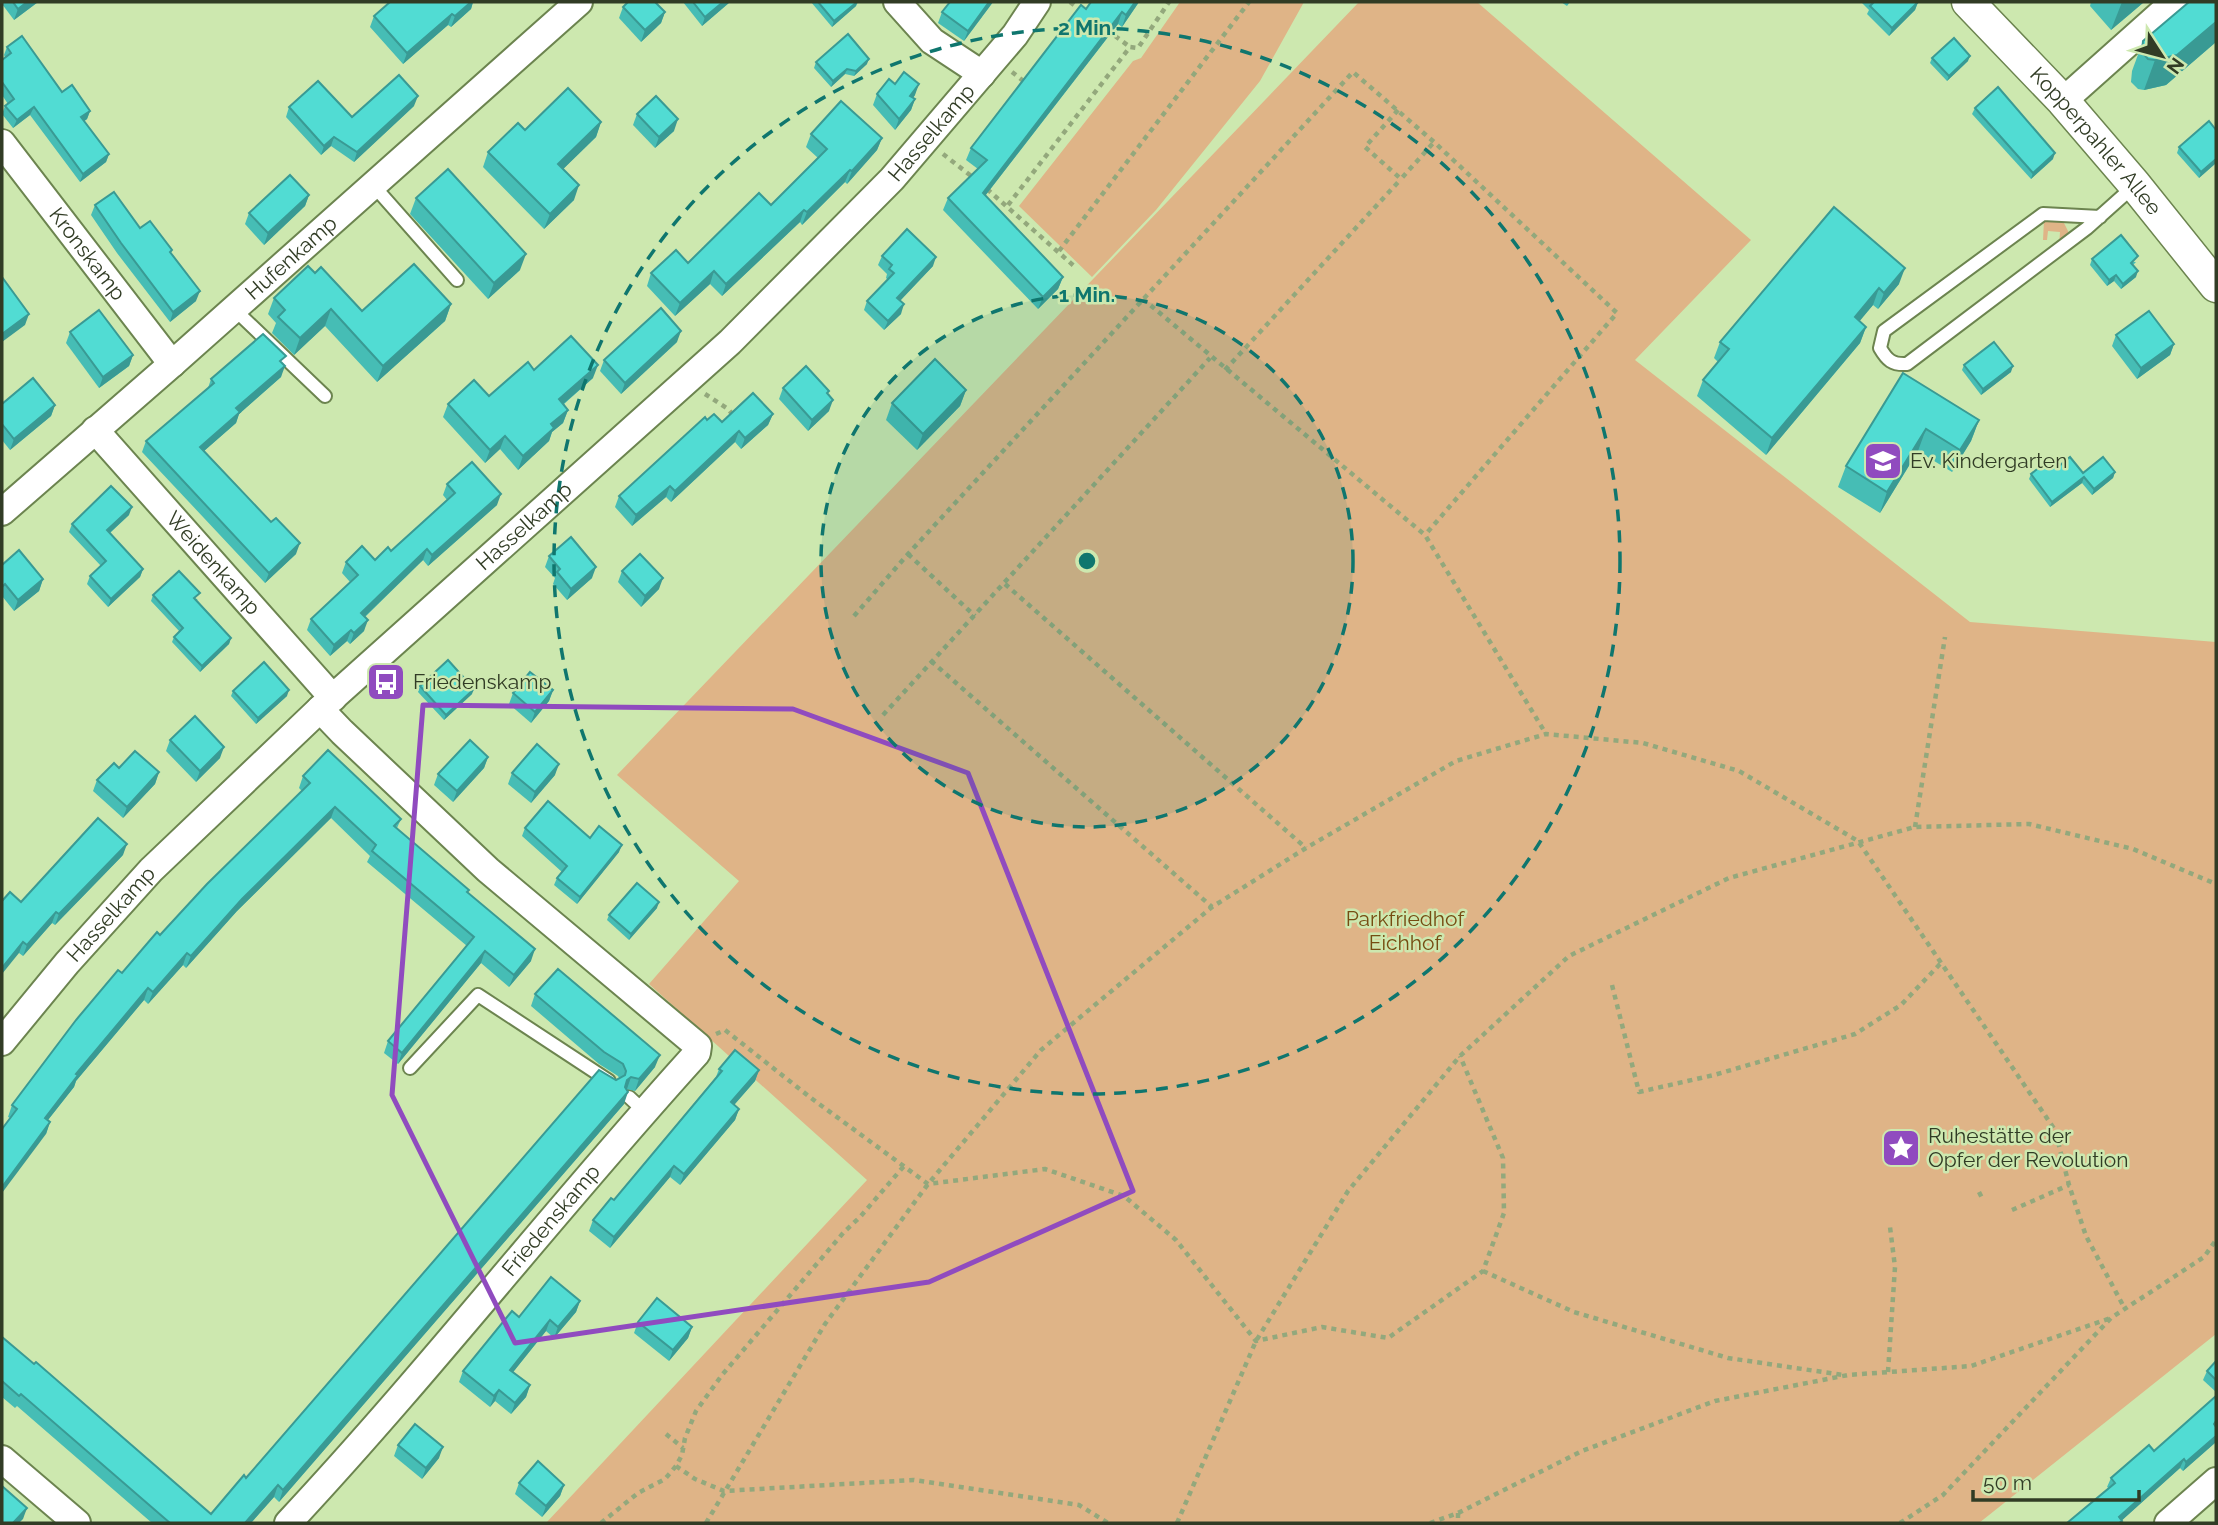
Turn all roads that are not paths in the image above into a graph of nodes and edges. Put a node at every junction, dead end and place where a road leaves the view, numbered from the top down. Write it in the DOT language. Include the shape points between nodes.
graph roads {
  1 [pos="579,2"];
  2 [pos="897,2"];
  3 [pos="1037,2"];
  4 [pos="1968,2"];
  5 [pos="2174,2"];
  6 [pos="982,74"];
  7 [pos="2063,101"];
  8 [pos="2,143"];
  9 [pos="2135,185"];
  10 [pos="373,186"];
  11 [pos="2100,217"];
  12 [pos="457,280"];
  13 [pos="2216,286"];
  14 [pos="234,309"];
  15 [pos="172,364"];
  16 [pos="325,396"];
  17 [pos="95,430"];
  18 [pos="2,512"];
  19 [pos="326,704"];
  20 [pos="2,1042"];
  21 [pos="410,1068"];
  22 [pos="613,1083"];
  23 [pos="2,1458"];
  24 [pos="2216,1481"];
  25 [pos="77,1523"];
  26 [pos="288,1523"];
  27 [pos="2168,1523"];
  1 -- 10 [label="street, Hufenkamp"];
  2 -- 6 [label="street" via="932,41"];
  3 -- 6 [label="street, Hasselkamp"];
  4 -- 7 [label="street, Kopperpahler Allee"];
  5 -- 7 [label="street"];
  6 -- 19 [label="street, Hasselkamp" via="892,179 730,342"];
  7 -- 9 [label="street, Kopperpahler Allee"];
  8 -- 15 [label="street, Kronskamp"];
  9 -- 11 [label="lane"];
  9 -- 13 [label="street, Kopperpahler Allee"];
  10 -- 12 [label="lane"];
  10 -- 14 [label="street, Hufenkamp"];
  11 -- 11 [label="lane" via="2043,214 1885,331 1880,348 1887,360 1907,364"];
  14 -- 15 [label="street, Hufenkamp"];
  14 -- 16 [label="lane"];
  15 -- 17 [label="street, Hufenkamp"];
  17 -- 18 [label="street, Hufenkamp"];
  17 -- 19 [label="street, Weidenkamp"];
  19 -- 20 [label="street, Hasselkamp" via="151,870"];
  19 -- 26 [label="street, Friedenskamp" via="488,870 698,1046 697,1053 637,1104 363,1444"];
  21 -- 22 [label="lane" via="478,995"];
  23 -- 25 [label="street"];
  24 -- 27 [label="street"];
}
